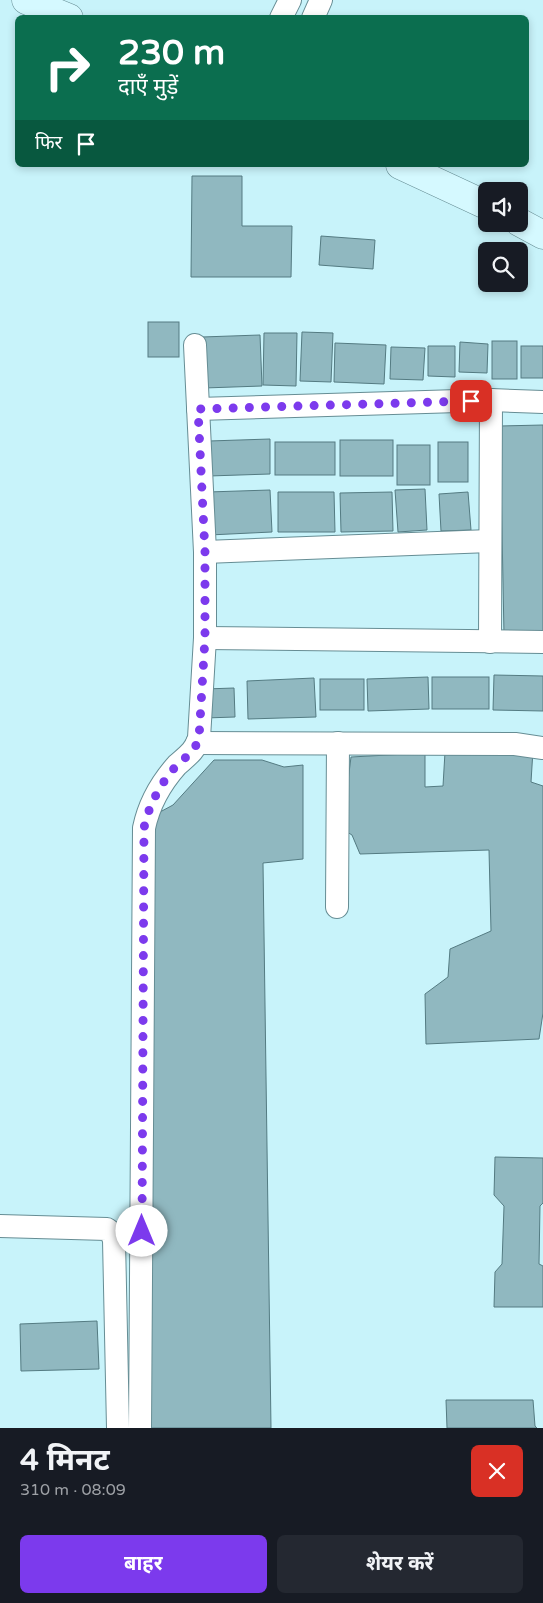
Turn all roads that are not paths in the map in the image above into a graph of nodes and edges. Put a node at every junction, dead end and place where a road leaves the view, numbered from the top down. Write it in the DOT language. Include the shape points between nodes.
graph roads {
  1 [pos="26,0"];
  2 [pos="290,0"];
  3 [pos="321,0"];
  4 [pos="62,15"];
  5 [pos="282,15"];
  6 [pos="314,15"];
  7 [pos="404,167"];
  8 [pos="478,201"];
  9 [pos="528,227"];
  10 [pos="543,235"];
  11 [pos="195,345"];
  12 [pos="491,400"];
  13 [pos="543,402"];
  14 [pos="198,409"];
  15 [pos="490,541"];
  16 [pos="205,552"];
  17 [pos="205,638"];
  18 [pos="490,642"];
  19 [pos="543,642"];
  20 [pos="198,743"];
  21 [pos="338,743"];
  22 [pos="543,748"];
  23 [pos="337,907"];
  24 [pos="0,1226"];
  25 [pos="118,1428"];
  26 [pos="140,1428"];
  1 -- 4 [label="street"];
  2 -- 5 [label="street"];
  3 -- 6 [label="street"];
  7 -- 8 [label="street"];
  9 -- 10 [label="street"];
  11 -- 14 [label="street"];
  12 -- 13 [label="street"];
  12 -- 14 [label="street"];
  12 -- 15 [label="street"];
  14 -- 16 [label="street"];
  15 -- 16 [label="street"];
  15 -- 18 [label="street"];
  16 -- 17 [label="street"];
  17 -- 18 [label="street"];
  17 -- 20 [label="street"];
  18 -- 19 [label="street"];
  20 -- 21 [label="street"];
  20 -- 26 [label="street" via="164,781 150,805 144,828"];
  21 -- 22 [label="street" via="515,744"];
  21 -- 23 [label="street"];
  24 -- 25 [label="street" via="107,1229 111,1232 114,1240"];
}
